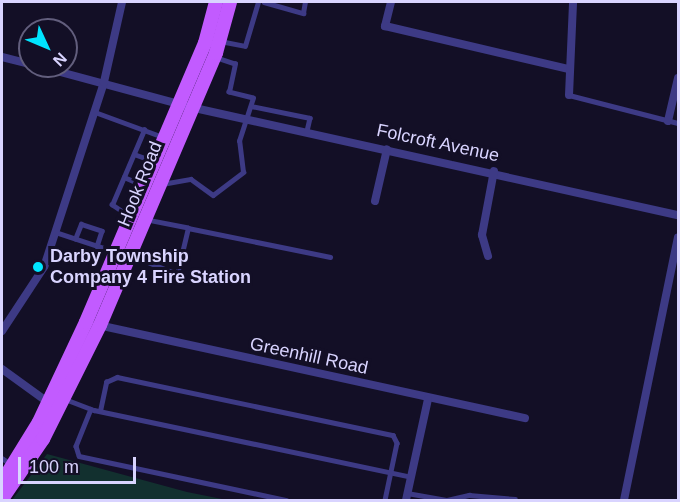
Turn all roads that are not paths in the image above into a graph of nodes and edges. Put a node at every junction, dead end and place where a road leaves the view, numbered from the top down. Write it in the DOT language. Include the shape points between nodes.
graph roads {
  1 [pos="122,2"];
  2 [pos="216,2"];
  3 [pos="230,2"];
  4 [pos="258,2"];
  5 [pos="264,2"];
  6 [pos="305,2"];
  7 [pos="391,2"];
  8 [pos="573,2"];
  9 [pos="220,41"];
  10 [pos="214,57"];
  11 [pos="2,60"];
  12 [pos="18,62"];
  13 [pos="569,69"];
  14 [pos="78,76"];
  15 [pos="678,78"];
  16 [pos="104,82"];
  17 [pos="568,95"];
  18 [pos="183,105"];
  19 [pos="251,106"];
  20 [pos="94,112"];
  21 [pos="248,118"];
  22 [pos="668,121"];
  23 [pos="678,123"];
  24 [pos="144,130"];
  25 [pos="307,131"];
  26 [pos="163,136"];
  27 [pos="387,149"];
  28 [pos="134,154"];
  29 [pos="153,161"];
  30 [pos="494,171"];
  31 [pos="124,177"];
  32 [pos="159,184"];
  33 [pos="143,185"];
  34 [pos="375,201"];
  35 [pos="678,215"];
  36 [pos="130,217"];
  37 [pos="145,219"];
  38 [pos="188,228"];
  39 [pos="55,232"];
  40 [pos="678,237"];
  41 [pos="75,239"];
  42 [pos="97,246"];
  43 [pos="115,252"];
  44 [pos="130,255"];
  45 [pos="488,256"];
  46 [pos="330,257"];
  47 [pos="86,322"];
  48 [pos="100,326"];
  49 [pos="2,331"];
  50 [pos="2,369"];
  51 [pos="64,399"];
  52 [pos="428,399"];
  53 [pos="49,403"];
  54 [pos="91,409"];
  55 [pos="100,411"];
  56 [pos="525,418"];
  57 [pos="7,462"];
  58 [pos="392,474"];
  59 [pos="411,477"];
  60 [pos="2,482"];
  61 [pos="406,497"];
  62 [pos="515,499"];
  63 [pos="2,500"];
  64 [pos="286,501"];
  65 [pos="385,501"];
  66 [pos="624,501"];
  1 -- 16 [label="street"];
  2 -- 18 [label="main road, Hook Road"];
  3 -- 9 [label="main road, Hook Road"];
  4 -- 9 [label="lane" via="245,46"];
  5 -- 6 [label="lane" via="303,13"];
  7 -- 13 [label="street" via="385,26"];
  8 -- 13 [label="street"];
  9 -- 10 [label="main road, Hook Road"];
  10 -- 18 [label="main road, Hook Road"];
  10 -- 19 [label="lane" via="235,64 229,92 253,98"];
  11 -- 12 [label="street"];
  13 -- 17 [label="street"];
  14 -- 16 [label="street, Folcroft Avenue"];
  15 -- 22 [label="street"];
  16 -- 18 [label="street, Folcroft Avenue"];
  16 -- 20 [label="street"];
  17 -- 22 [label="lane"];
  18 -- 21 [label="street, Folcroft Avenue"];
  18 -- 26 [label="main road, Hook Road"];
  18 -- 32 [label="main road, Hook Road"];
  19 -- 21 [label="lane"];
  19 -- 25 [label="lane" via="310,118"];
  20 -- 24 [label="lane"];
  20 -- 39 [label="street"];
  21 -- 25 [label="street, Folcroft Avenue"];
  21 -- 32 [label="lane" via="239,141 243,172 213,195 191,179"];
  22 -- 23 [label="lane"];
  24 -- 26 [label="lane"];
  24 -- 28 [label="lane"];
  25 -- 27 [label="street, Folcroft Avenue"];
  26 -- 29 [label="main road, Hook Road"];
  27 -- 30 [label="street, Folcroft Avenue"];
  27 -- 34 [label="street"];
  28 -- 29 [label="lane"];
  28 -- 31 [label="lane"];
  29 -- 33 [label="main road, Hook Road"];
  30 -- 35 [label="street, Folcroft Avenue"];
  30 -- 45 [label="street" via="482,235"];
  31 -- 33 [label="lane"];
  31 -- 36 [label="lane" via="112,208"];
  32 -- 37 [label="main road, Hook Road"];
  33 -- 36 [label="main road, Hook Road"];
  36 -- 43 [label="main road, Hook Road"];
  37 -- 38 [label="lane"];
  37 -- 44 [label="main road, Hook Road"];
  38 -- 44 [label="lane" via="177,274"];
  38 -- 46 [label="lane"];
  39 -- 41 [label="lane"];
  39 -- 49 [label="street" via="44,267"];
  40 -- 66 [label="street"];
  41 -- 42 [label="lane"];
  41 -- 42 [label="lane" via="81,224 102,231"];
  42 -- 43 [label="lane"];
  43 -- 47 [label="main road, Hook Road"];
  44 -- 48 [label="main road, Hook Road"];
  47 -- 48 [label="street, Greenhill Road"];
  47 -- 53 [label="main road, Hook Road"];
  48 -- 51 [label="main road, Hook Road"];
  48 -- 52 [label="street, Greenhill Road"];
  50 -- 53 [label="street"];
  51 -- 54 [label="lane"];
  51 -- 63 [label="main road, Hook Road"];
  52 -- 56 [label="street, Greenhill Road"];
  52 -- 59 [label="street"];
  53 -- 57 [label="main road, Hook Road"];
  54 -- 55 [label="lane"];
  54 -- 64 [label="lane" via="76,446 79,456"];
  55 -- 58 [label="lane"];
  55 -- 58 [label="lane" via="106,382 117,377 381,432 397,438"];
  57 -- 60 [label="main road, Hook Road"];
  58 -- 59 [label="lane"];
  58 -- 65 [label="lane"];
  59 -- 61 [label="street"];
  61 -- 62 [label="lane" via="447,500 469,495"];
}
